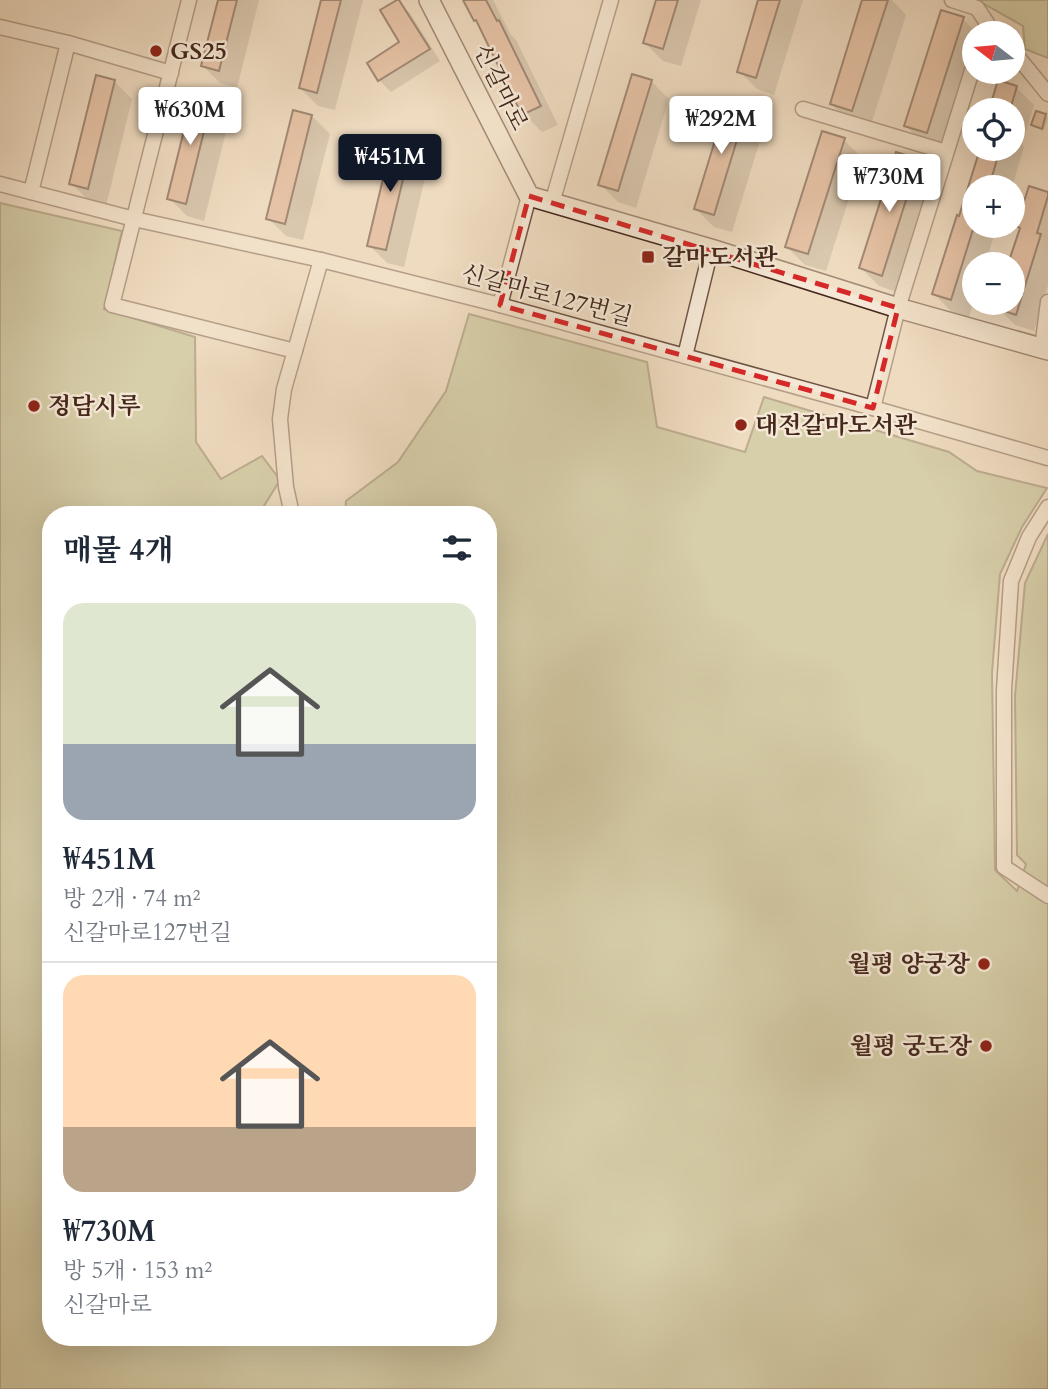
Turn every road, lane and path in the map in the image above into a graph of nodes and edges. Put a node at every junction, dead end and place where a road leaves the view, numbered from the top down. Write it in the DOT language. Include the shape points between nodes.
graph roads {
  1 [pos="189,0"];
  2 [pos="429,0"];
  3 [pos="611,0"];
  4 [pos="951,0"];
  5 [pos="986,21"];
  6 [pos="0,27"];
  7 [pos="68,43"];
  8 [pos="1026,67"];
  9 [pos="171,73"];
  10 [pos="968,84"];
  11 [pos="1048,94"];
  12 [pos="803,109"];
  13 [pos="946,152"];
  14 [pos="0,184"];
  15 [pos="31,192"];
  16 [pos="529,196"];
  17 [pos="552,203"];
  18 [pos="134,219"];
  19 [pos="711,249"];
  20 [pos="321,260"];
  21 [pos="1048,302"];
  22 [pos="500,305"];
  23 [pos="898,308"];
  24 [pos="1045,349"];
  25 [pos="295,351"];
  26 [pos="685,356"];
  27 [pos="873,408"];
  28 [pos="1048,458"];
  29 [pos="290,506"];
  30 [pos="1048,507"];
  31 [pos="1048,896"];
  1 -- 9 [label="street"];
  2 -- 16 [label="street, 신갈마로"];
  3 -- 17 [label="street"];
  4 -- 5 [label="street" via="977,8"];
  6 -- 7 [label="street"];
  7 -- 9 [label="street"];
  7 -- 15 [label="street"];
  8 -- 11 [label="street"];
  9 -- 18 [label="street"];
  10 -- 13 [label="street"];
  12 -- 13 [label="street"];
  13 -- 23 [label="street"];
  14 -- 15 [label="street, 신갈마로127번길"];
  15 -- 18 [label="street, 신갈마로127번길"];
  16 -- 17 [label="street"];
  16 -- 22 [label="street"];
  17 -- 19 [label="street"];
  18 -- 20 [label="street, 신갈마로127번길"];
  18 -- 25 [label="street" via="113,305"];
  19 -- 23 [label="street"];
  19 -- 26 [label="street"];
  20 -- 22 [label="street, 신갈마로127번길"];
  20 -- 25 [label="street"];
  21 -- 24 [label="street"];
  22 -- 26 [label="street, 신갈마로127번길"];
  23 -- 24 [label="street"];
  23 -- 27 [label="street"];
  25 -- 29 [label="street" via="280,419"];
  26 -- 27 [label="street, 신갈마로127번길"];
  27 -- 28 [label="street, 신갈마로127번길"];
  30 -- 31 [label="street" via="1029,537 1011,581 1003,799 1004,866"];
}
